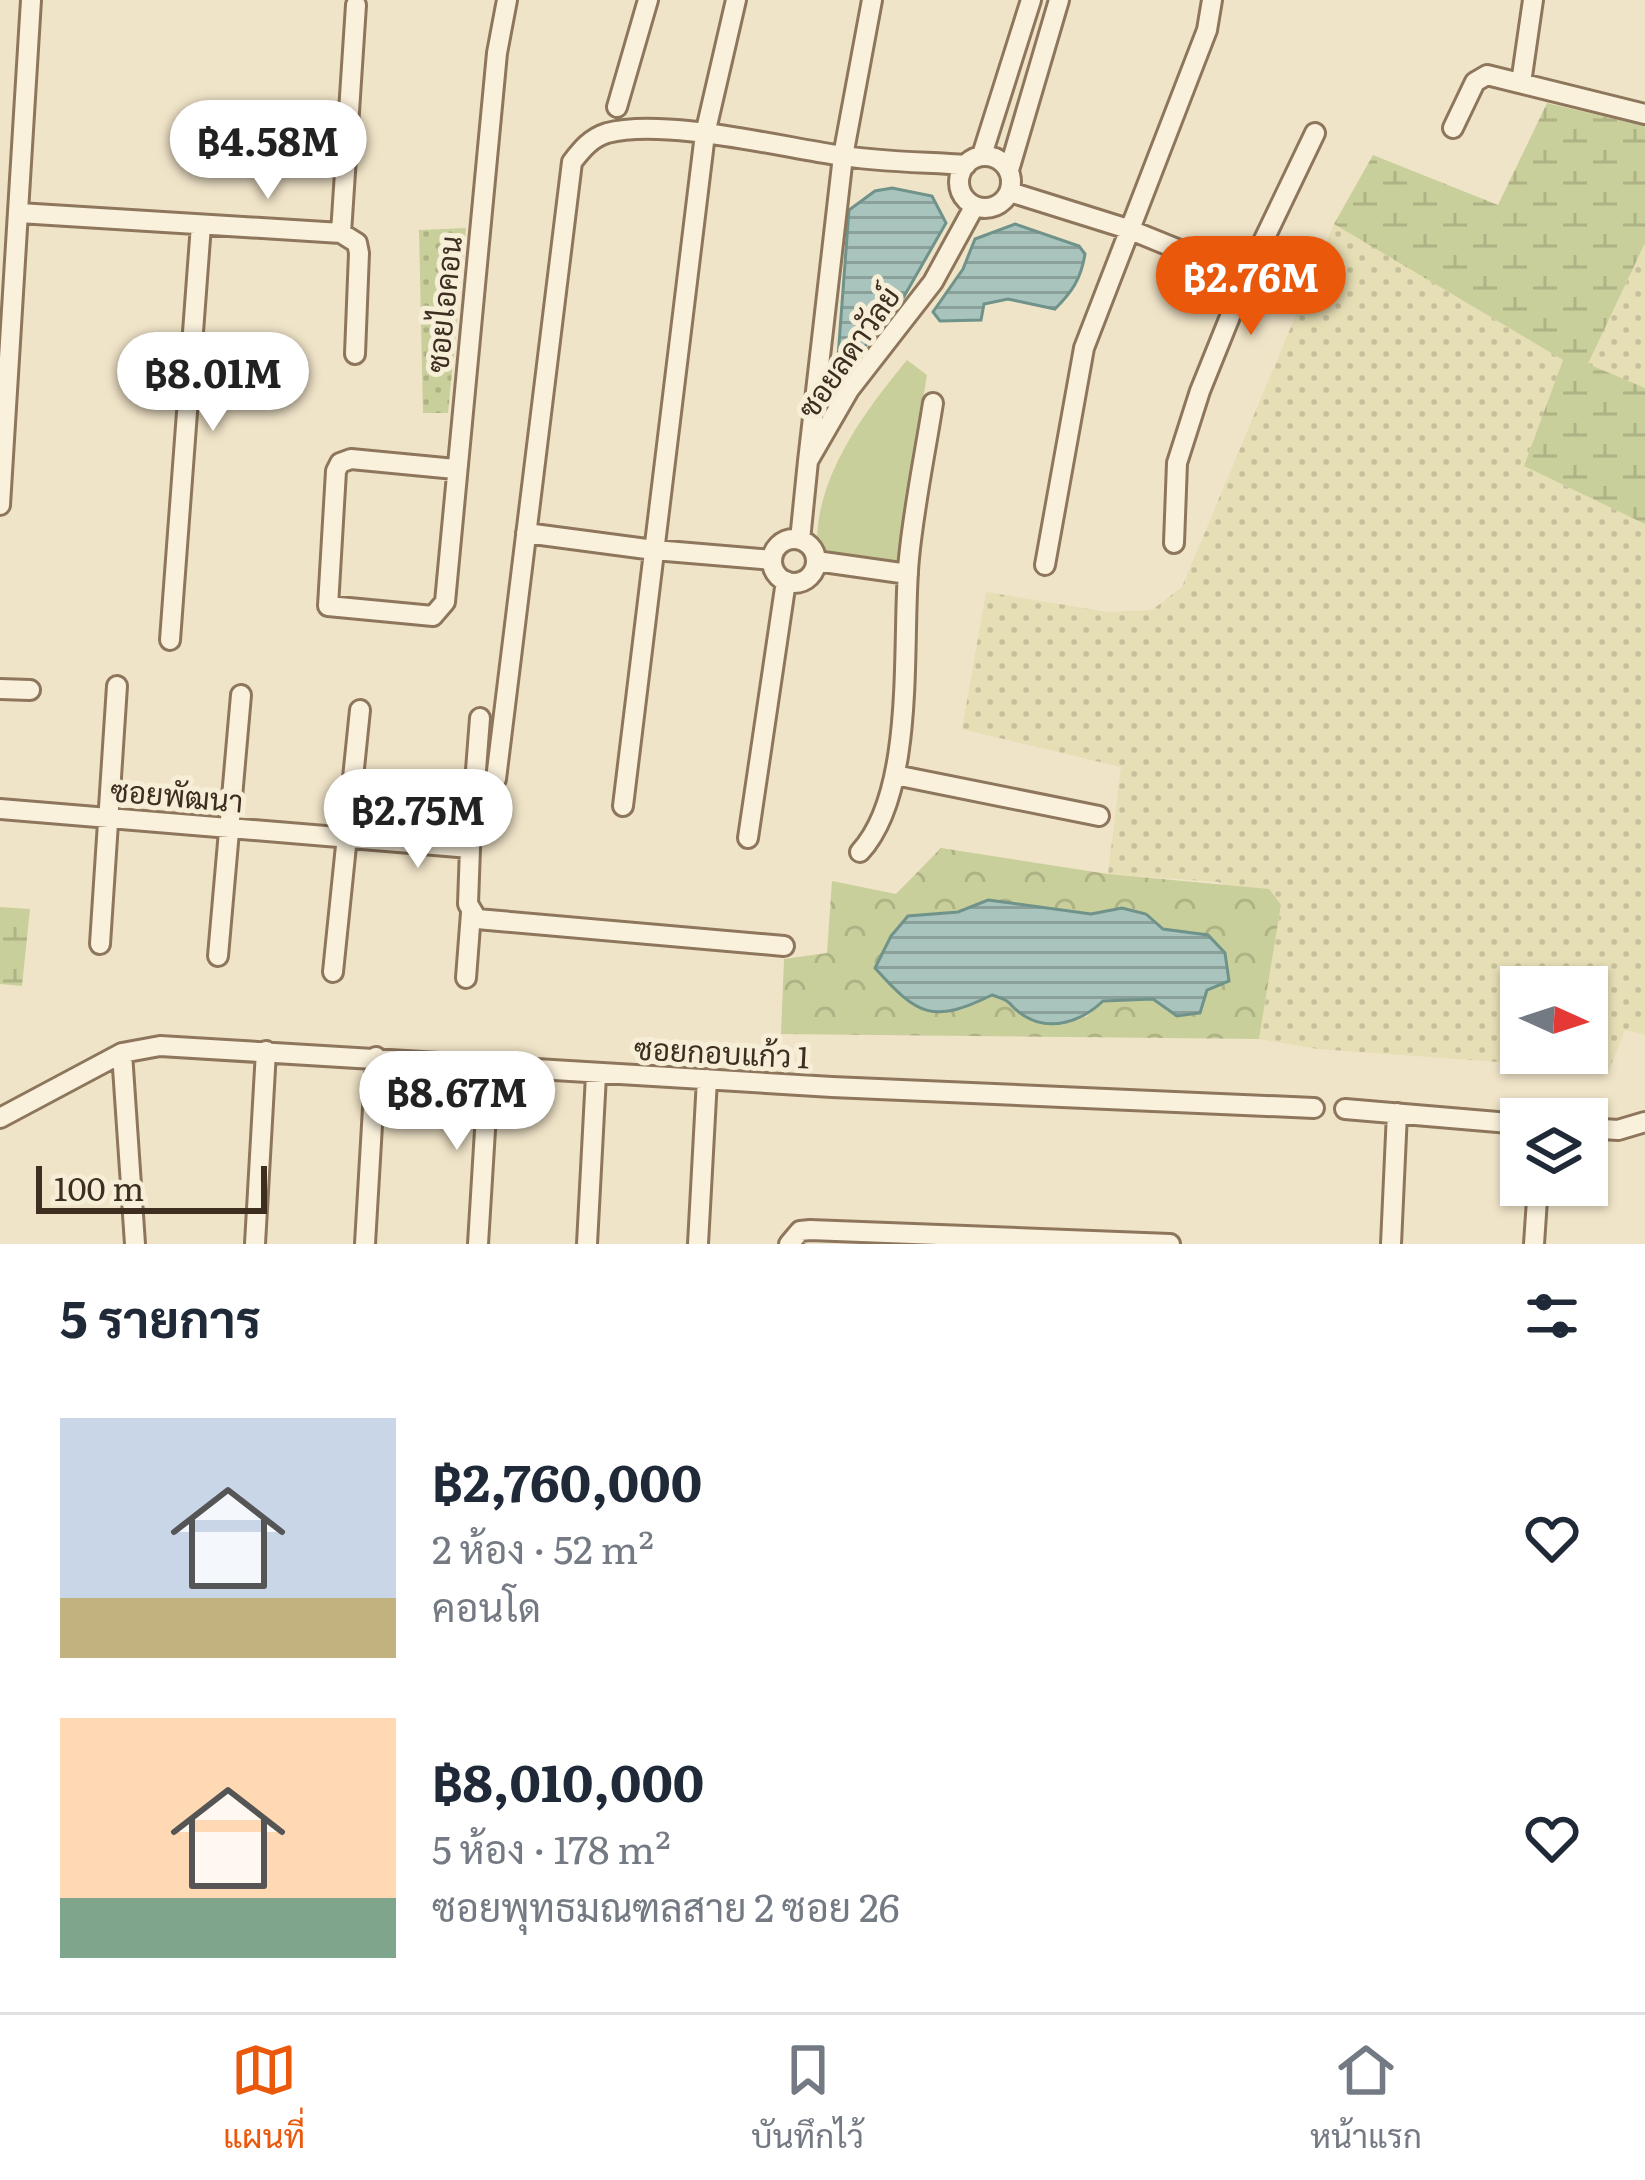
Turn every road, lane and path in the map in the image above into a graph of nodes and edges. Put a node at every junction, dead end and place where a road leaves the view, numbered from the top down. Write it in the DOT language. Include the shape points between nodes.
graph roads {
  1 [pos="31,0"];
  2 [pos="507,0"];
  3 [pos="648,0"];
  4 [pos="736,0"];
  5 [pos="872,0"];
  6 [pos="1031,0"];
  7 [pos="1058,0"];
  8 [pos="1212,0"];
  9 [pos="1533,0"];
  10 [pos="356,5"];
  11 [pos="1521,83"];
  12 [pos="616,107"];
  13 [pos="1645,114"];
  14 [pos="1453,128"];
  15 [pos="1315,133"];
  16 [pos="705,134"];
  17 [pos="843,156"];
  18 [pos="974,160"];
  19 [pos="1009,170"];
  20 [pos="1010,192"];
  21 [pos="974,207"];
  22 [pos="19,213"];
  23 [pos="201,225"];
  24 [pos="1128,229"];
  25 [pos="341,233"];
  26 [pos="1246,277"];
  27 [pos="356,354"];
  28 [pos="933,403"];
  29 [pos="808,461"];
  30 [pos="455,470"];
  31 [pos="0,505"];
  32 [pos="526,533"];
  33 [pos="800,540"];
  34 [pos="1174,542"];
  35 [pos="654,550"];
  36 [pos="772,560"];
  37 [pos="816,562"];
  38 [pos="1045,566"];
  39 [pos="908,574"];
  40 [pos="786,581"];
  41 [pos="170,640"];
  42 [pos="117,686"];
  43 [pos="0,689"];
  44 [pos="30,690"];
  45 [pos="241,695"];
  46 [pos="360,710"];
  47 [pos="480,718"];
  48 [pos="895,775"];
  49 [pos="496,779"];
  50 [pos="623,806"];
  51 [pos="0,809"];
  52 [pos="1099,816"];
  53 [pos="106,818"];
  54 [pos="230,828"];
  55 [pos="348,838"];
  56 [pos="748,838"];
  57 [pos="470,848"];
  58 [pos="860,852"];
  59 [pos="471,913"];
  60 [pos="100,944"];
  61 [pos="784,946"];
  62 [pos="218,956"];
  63 [pos="332,972"];
  64 [pos="466,978"];
  65 [pos="266,1051"];
  66 [pos="122,1053"];
  67 [pos="376,1057"];
  68 [pos="489,1064"];
  69 [pos="596,1075"];
  70 [pos="707,1079"];
  71 [pos="1315,1108"];
  72 [pos="1345,1109"];
  73 [pos="1397,1113"];
  74 [pos="0,1118"];
  75 [pos="1500,1122"];
  76 [pos="1645,1122"];
  77 [pos="1608,1129"];
  78 [pos="1537,1206"];
  79 [pos="871,1238"];
  80 [pos="952,1239"];
  81 [pos="1096,1242"];
  82 [pos="135,1244"];
  83 [pos="255,1244"];
  84 [pos="365,1244"];
  85 [pos="478,1244"];
  86 [pos="587,1244"];
  87 [pos="698,1244"];
  88 [pos="789,1244"];
  89 [pos="1170,1244"];
  90 [pos="1391,1244"];
  91 [pos="1534,1244"];
  1 -- 22 [label="street"];
  2 -- 30 [label="street, ซอยไอคอน"];
  3 -- 12 [label="street"];
  4 -- 16 [label="street"];
  5 -- 17 [label="street"];
  6 -- 18 [label="street"];
  7 -- 19 [label="street"];
  8 -- 24 [label="street"];
  9 -- 11 [label="street"];
  10 -- 25 [label="street"];
  11 -- 13 [label="street"];
  11 -- 14 [label="street" via="1480,78"];
  15 -- 26 [label="street"];
  16 -- 17 [label="street"];
  16 -- 32 [label="street" via="604,134 572,162"];
  16 -- 35 [label="street"];
  17 -- 18 [label="street"];
  17 -- 29 [label="street"];
  18 -- 19 [label="street" via="1002,161"];
  18 -- 21 [label="street" via="958,182"];
  19 -- 20 [label="street"];
  20 -- 21 [label="street" via="995,207"];
  20 -- 24 [label="street"];
  21 -- 29 [label="street, ซอยลดาวัลย์" via="933,282 849,390"];
  22 -- 23 [label="street"];
  22 -- 31 [label="street"];
  23 -- 25 [label="street"];
  23 -- 41 [label="street"];
  24 -- 26 [label="street"];
  24 -- 38 [label="street" via="1084,348"];
  25 -- 27 [label="street" via="359,253"];
  26 -- 34 [label="street" via="1177,463"];
  28 -- 39 [label="street"];
  29 -- 33 [label="street, ซอยลดาวัลย์"];
  30 -- 30 [label="street, ซอยไอคอน" via="440,613 328,606 340,464"];
  32 -- 35 [label="street"];
  32 -- 49 [label="street"];
  33 -- 36 [label="street" via="785,541"];
  33 -- 37 [label="street"];
  35 -- 36 [label="street"];
  35 -- 50 [label="street"];
  36 -- 40 [label="street"];
  37 -- 39 [label="street"];
  37 -- 40 [label="street" via="808,578"];
  39 -- 48 [label="street"];
  40 -- 56 [label="street"];
  42 -- 53 [label="street"];
  43 -- 44 [label="street"];
  45 -- 54 [label="street"];
  46 -- 55 [label="street"];
  47 -- 57 [label="street"];
  48 -- 52 [label="street"];
  48 -- 58 [label="street" via="876,835"];
  51 -- 53 [label="street, ซอยพัฒนา"];
  53 -- 54 [label="street, ซอยพัฒนา"];
  53 -- 60 [label="street"];
  54 -- 55 [label="street, ซอยพัฒนา"];
  54 -- 62 [label="street"];
  55 -- 57 [label="street, ซอยพัฒนา"];
  55 -- 63 [label="street"];
  57 -- 59 [label="street"];
  59 -- 61 [label="street"];
  59 -- 64 [label="street"];
  65 -- 66 [label="street, ซอยกอบแก้ว 1" via="160,1046"];
  65 -- 67 [label="street, ซอยกอบแก้ว 1"];
  65 -- 83 [label="street"];
  66 -- 74 [label="street, ซอยกอบแก้ว 1"];
  66 -- 82 [label="street"];
  67 -- 68 [label="street, ซอยกอบแก้ว 1"];
  67 -- 84 [label="street"];
  68 -- 69 [label="street, ซอยกอบแก้ว 1"];
  68 -- 85 [label="street"];
  69 -- 70 [label="street, ซอยกอบแก้ว 1"];
  69 -- 86 [label="street"];
  70 -- 71 [label="street, ซอยกอบแก้ว 1"];
  70 -- 87 [label="street"];
  72 -- 73 [label="street"];
  73 -- 75 [label="street"];
  73 -- 90 [label="street"];
  76 -- 77 [label="street"];
  78 -- 91 [label="street"];
  79 -- 80 [label="street"];
  79 -- 88 [label="street" via="800,1231"];
  80 -- 81 [label="street"];
  81 -- 89 [label="street"];
}
